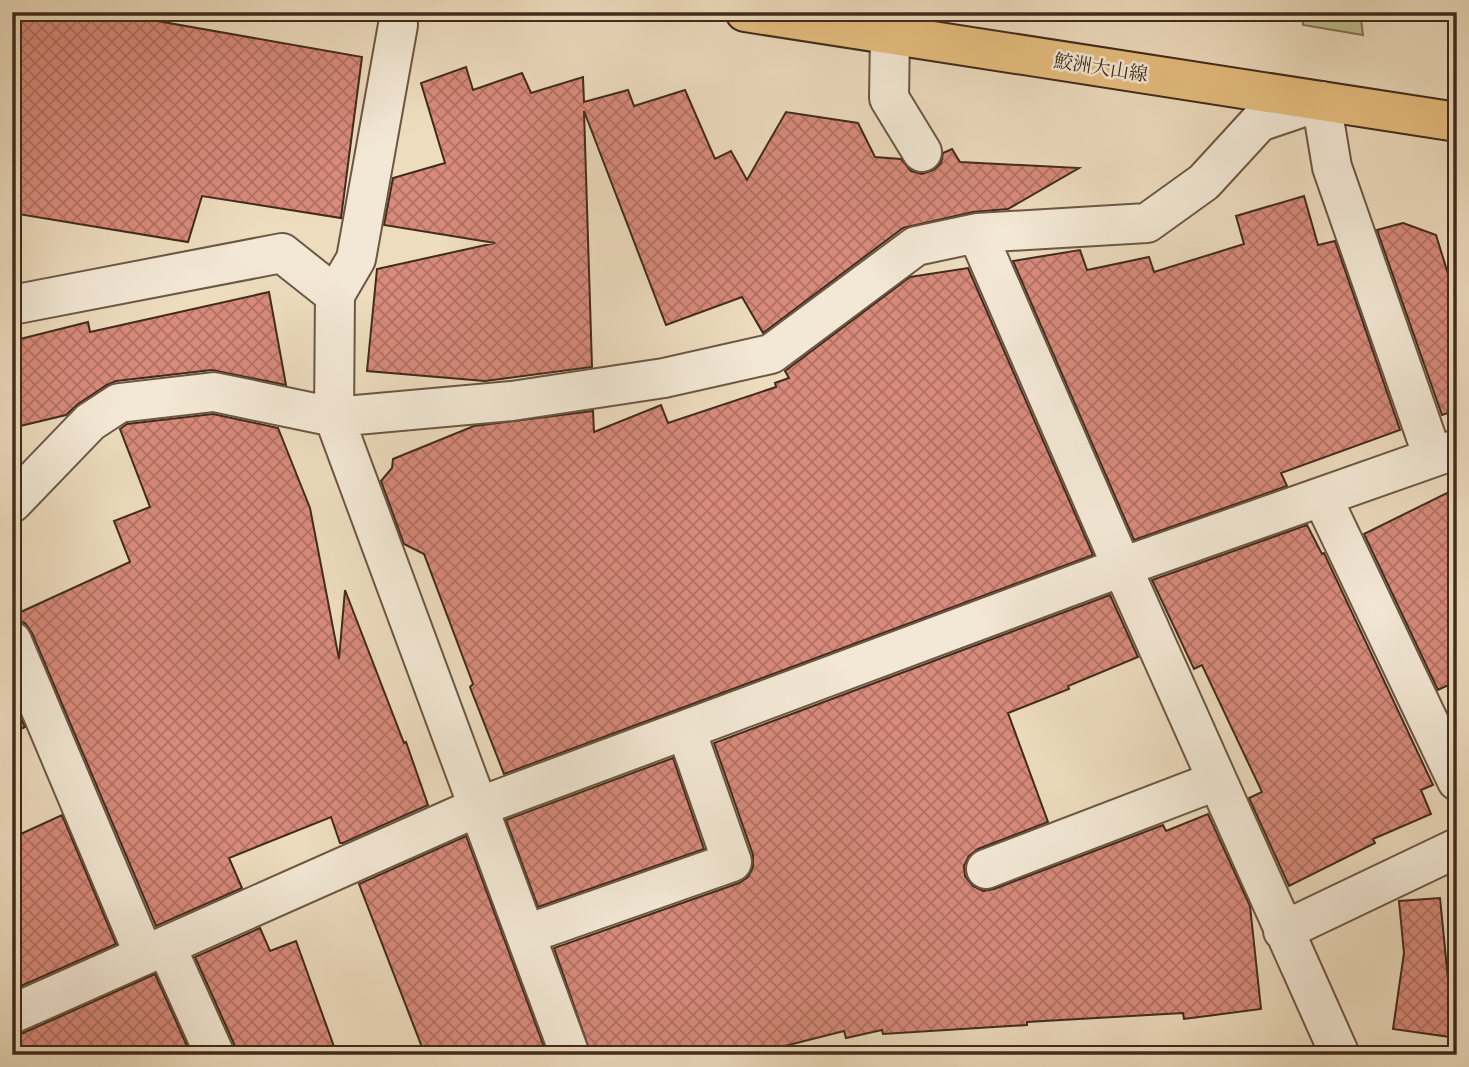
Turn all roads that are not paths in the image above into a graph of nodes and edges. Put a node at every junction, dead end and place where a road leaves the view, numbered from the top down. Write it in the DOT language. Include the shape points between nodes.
graph roads {
  1 [pos="745,12"];
  2 [pos="398,25"];
  3 [pos="890,35"];
  4 [pos="1321,101"];
  5 [pos="1457,122"];
  6 [pos="922,152"];
  7 [pos="977,233"];
  8 [pos="335,295"];
  9 [pos="12,305"];
  10 [pos="334,417"];
  11 [pos="1445,453"];
  12 [pos="1322,497"];
  13 [pos="12,503"];
  14 [pos="1122,568"];
  15 [pos="12,641"];
  16 [pos="686,730"];
  17 [pos="1216,781"];
  18 [pos="1457,781"];
  19 [pos="478,807"];
  20 [pos="1457,848"];
  21 [pos="986,869"];
  22 [pos="1283,931"];
  23 [pos="527,934"];
  24 [pos="155,950"];
  25 [pos="12,1014"];
  26 [pos="215,1055"];
  27 [pos="570,1055"];
  28 [pos="1340,1055"];
  1 -- 3 [label="main road, 鮫洲大山線"];
  2 -- 8 [label="street" via="356,258"];
  3 -- 4 [label="main road, 鮫洲大山線"];
  3 -- 6 [label="street" via="889,98"];
  4 -- 5 [label="main road, 鮫洲大山線"];
  4 -- 7 [label="street" via="1259,122 1204,182 1147,223"];
  4 -- 11 [label="street" via="1332,167"];
  7 -- 10 [label="street" via="916,246 771,354 664,378 526,399"];
  7 -- 14 [label="street"];
  8 -- 9 [label="street" via="282,253"];
  8 -- 10 [label="street"];
  10 -- 13 [label="street" via="214,392 119,404 90,422"];
  10 -- 19 [label="street"];
  11 -- 12 [label="street"];
  12 -- 14 [label="street"];
  12 -- 18 [label="street"];
  14 -- 16 [label="street"];
  14 -- 17 [label="street"];
  15 -- 24 [label="street"];
  16 -- 19 [label="street"];
  16 -- 23 [label="street" via="732,862"];
  17 -- 21 [label="street"];
  17 -- 22 [label="street"];
  19 -- 23 [label="street"];
  19 -- 24 [label="street"];
  20 -- 22 [label="street"];
  22 -- 28 [label="street"];
  23 -- 27 [label="street"];
  24 -- 25 [label="street"];
  24 -- 26 [label="street"];
}
